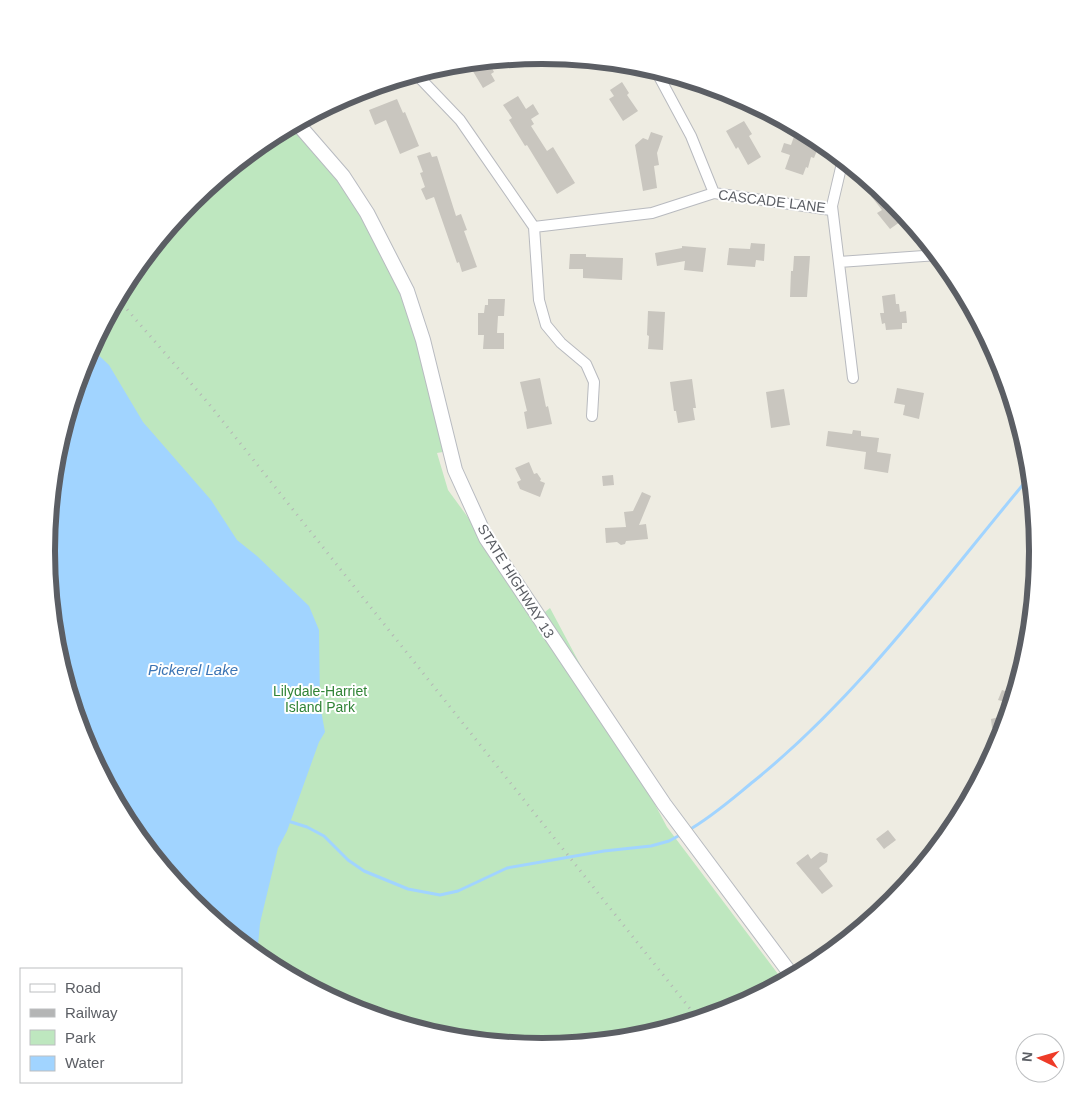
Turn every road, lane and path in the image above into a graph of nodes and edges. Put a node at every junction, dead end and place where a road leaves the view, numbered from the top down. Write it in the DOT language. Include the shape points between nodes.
graph roads {
  1 [pos="660,79"];
  2 [pos="421,80"];
  3 [pos="301,128"];
  4 [pos="841,167"];
  5 [pos="714,193"];
  6 [pos="832,206"];
  7 [pos="534,227"];
  8 [pos="929,256"];
  9 [pos="839,262"];
  10 [pos="854,378"];
  11 [pos="592,416"];
  12 [pos="789,972"];
  1 -- 5 [label="street" via="691,136"];
  2 -- 7 [label="street" via="460,120"];
  3 -- 12 [label="street, STATE HIGHWAY 13" via="343,176 367,213 407,291 423,340 455,470 486,538 664,804"];
  4 -- 6 [label="street"];
  5 -- 6 [label="street, CASCADE LANE" via="831,210"];
  5 -- 7 [label="street, CASCADE LANE" via="652,213"];
  6 -- 9 [label="street"];
  7 -- 11 [label="street" via="539,300 546,325 586,364 594,382"];
  8 -- 9 [label="street"];
  9 -- 10 [label="street"];
}
